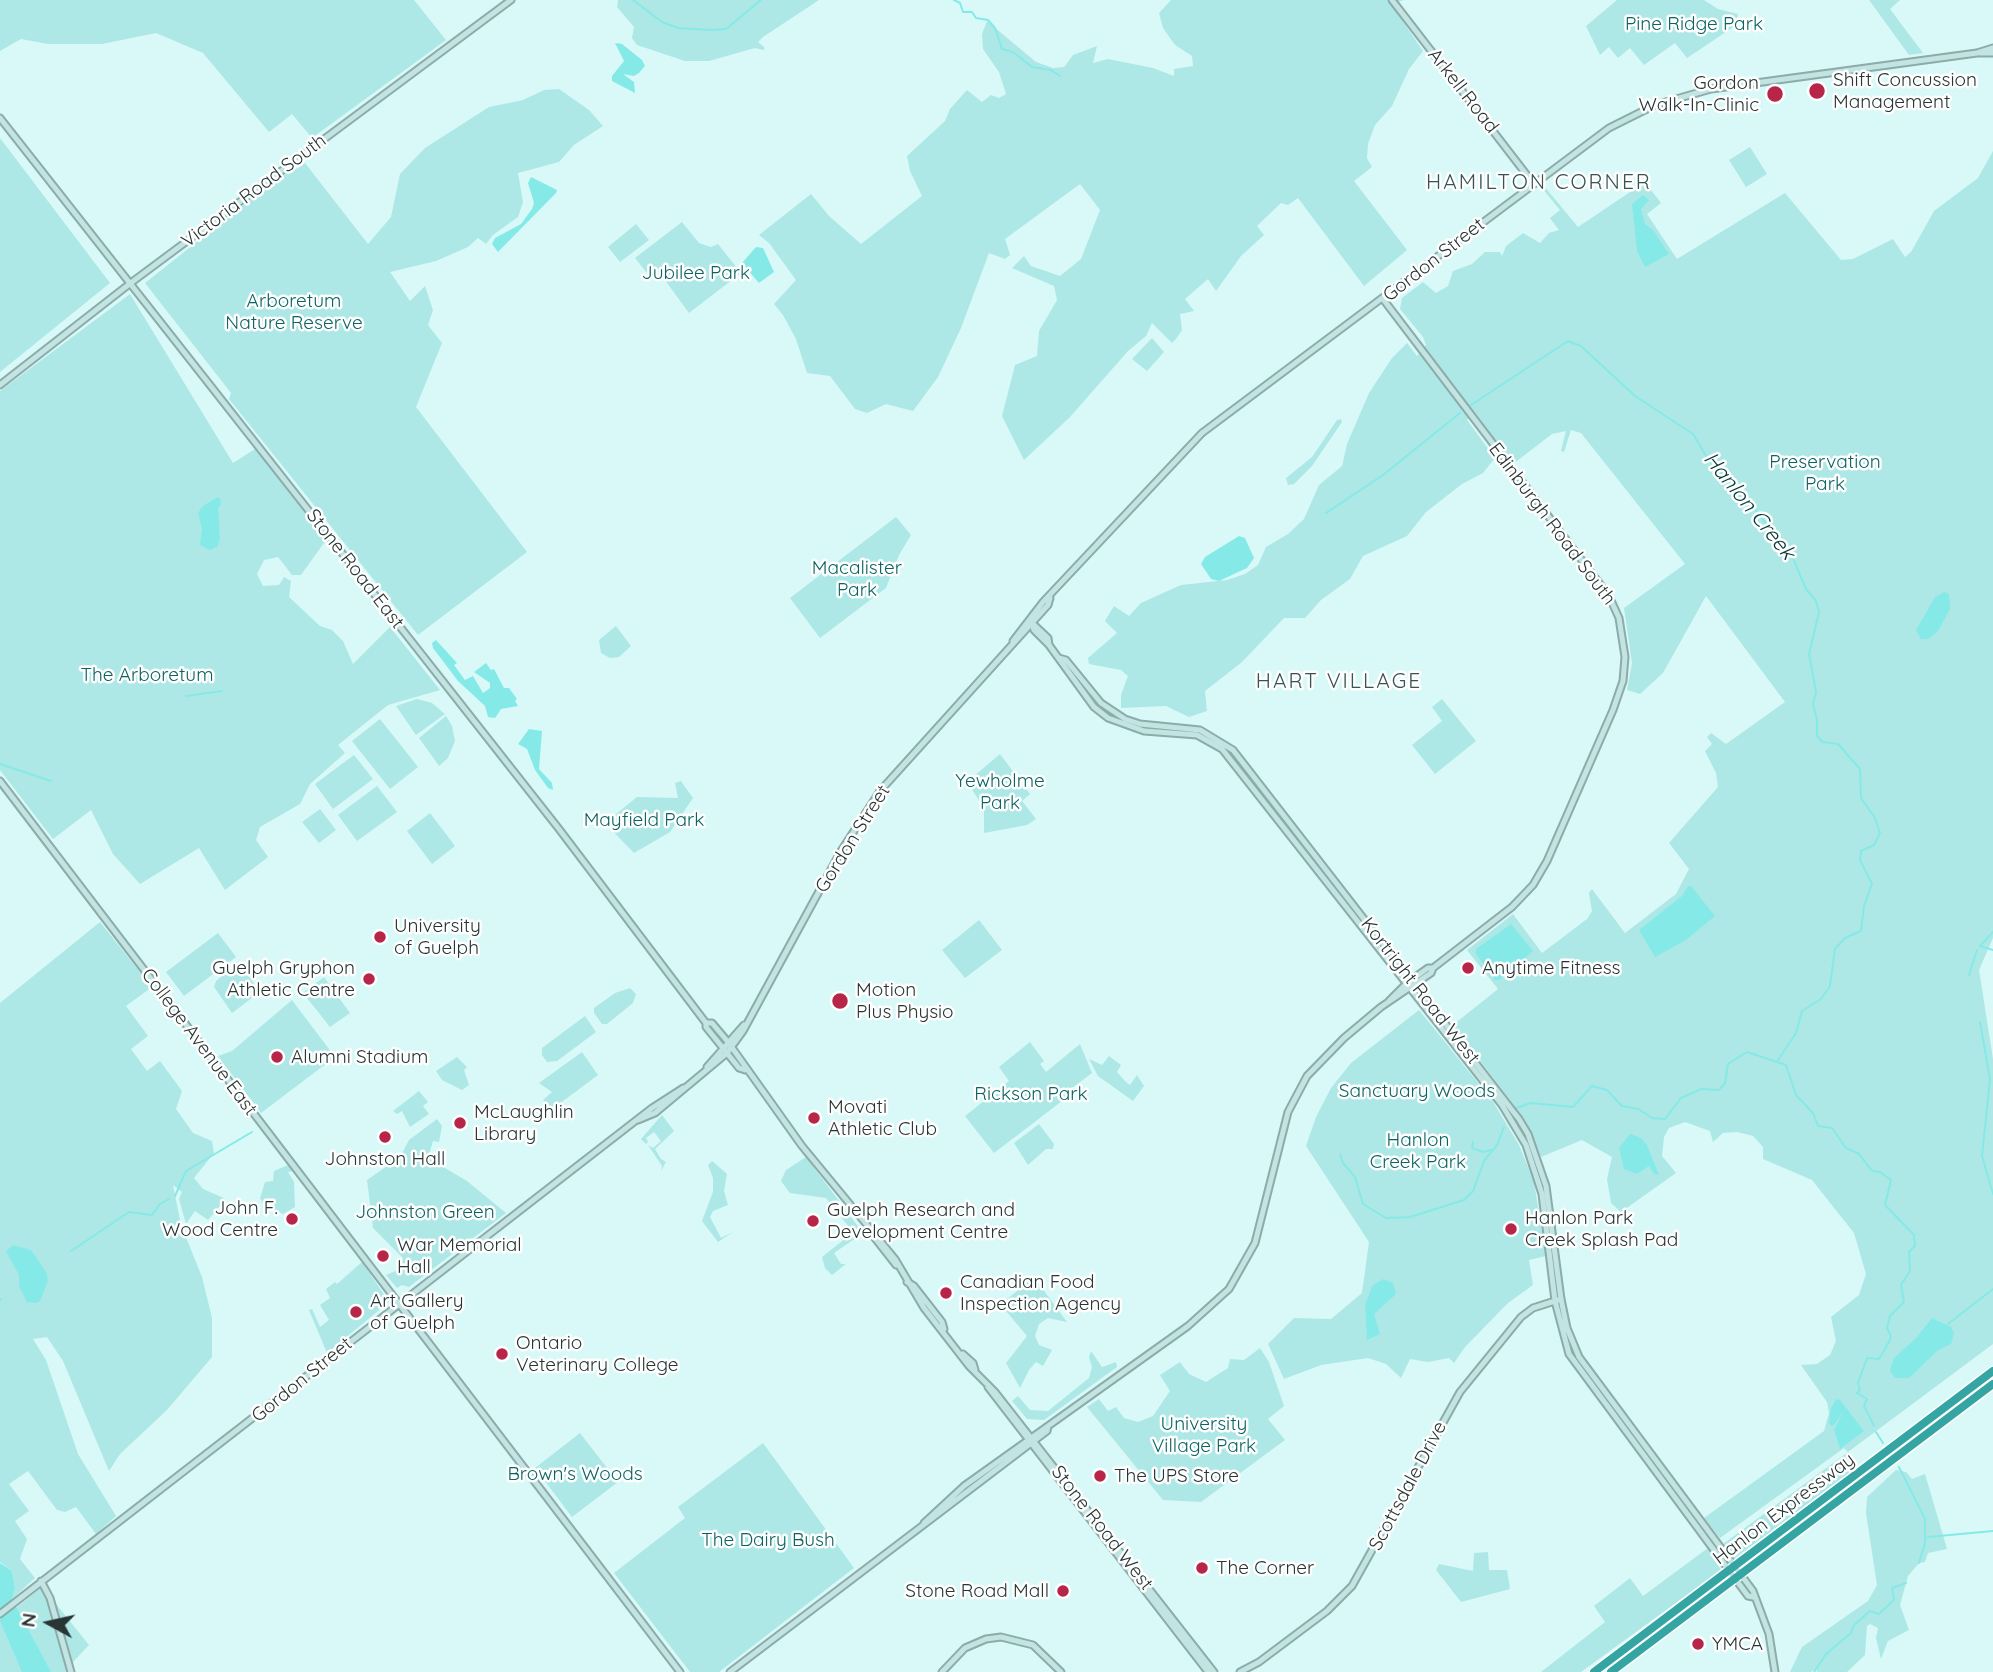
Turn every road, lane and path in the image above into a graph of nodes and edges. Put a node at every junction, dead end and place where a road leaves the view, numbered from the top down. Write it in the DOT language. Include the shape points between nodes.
graph roads {
  1 [pos="510,0"];
  2 [pos="1392,0"];
  3 [pos="1993,48"];
  4 [pos="1977,52"];
  5 [pos="1993,53"];
  6 [pos="0,118"];
  7 [pos="1533,183"];
  8 [pos="132,282"];
  9 [pos="1383,299"];
  10 [pos="0,385"];
  11 [pos="1030,621"];
  12 [pos="0,781"];
  13 [pos="1411,984"];
  14 [pos="706,1023"];
  15 [pos="729,1044"];
  16 [pos="725,1051"];
  17 [pos="745,1070"];
  18 [pos="1558,1300"];
  19 [pos="400,1302"];
  20 [pos="1993,1371"];
  21 [pos="1993,1384"];
  22 [pos="1030,1440"];
  23 [pos="1060,1484"];
  24 [pos="1068,1486"];
  25 [pos="1732,1568"];
  26 [pos="1739,1576"];
  27 [pos="41,1581"];
  28 [pos="1151,1595"];
  29 [pos="0,1614"];
  30 [pos="1175,1631"];
  31 [pos="1183,1632"];
  32 [pos="1192,1647"];
  33 [pos="1247,1671"];
  34 [pos="71,1672"];
  35 [pos="680,1672"];
  36 [pos="730,1672"];
  37 [pos="942,1672"];
  38 [pos="1061,1672"];
  39 [pos="1208,1672"];
  40 [pos="1214,1672"];
  41 [pos="1240,1672"];
  42 [pos="1594,1672"];
  43 [pos="1611,1672"];
  44 [pos="1775,1672"];
  1 -- 8 [label="main road, Victoria Road South"];
  2 -- 7 [label="main road, Arkell Road"];
  3 -- 4 [label="main road, Gordon Street"];
  4 -- 5 [label="main road, Gordon Street"];
  4 -- 7 [label="main road, Gordon Street" via="1711,89 1676,98 1615,125"];
  6 -- 8 [label="main road, Stone Road East"];
  7 -- 9 [label="main road, Gordon Street"];
  8 -- 10 [label="main road, Victoria Road South"];
  8 -- 14 [label="main road, Stone Road East"];
  9 -- 11 [label="main road, Gordon Street" via="1202,433"];
  9 -- 13 [label="main road, Edinburgh Road South" via="1604,588 1619,618 1624,642 1624,675 1613,710 1538,878 1512,907"];
  11 -- 13 [label="main road, Kortright Road West" via="1094,707 1108,718 1144,731 1197,735 1223,749"];
  11 -- 15 [label="main road, Gordon Street" via="880,791 841,851 746,1023"];
  12 -- 19 [label="main road, College Avenue East"];
  13 -- 18 [label="main road, Kortright Road West" via="1528,1134 1546,1186"];
  13 -- 22 [label="main road, Edinburgh Road South" via="1325,1054 1298,1090 1281,1137 1255,1243 1229,1289 1188,1326"];
  14 -- 15 [label="main road, Stone Road East" via="712,1023"];
  14 -- 16 [label="main road, Stone Road East"];
  15 -- 16 [label="main road, Gordon Street"];
  15 -- 17 [label="main road, Stone Road West"];
  16 -- 17 [label="main road, Stone Road West"];
  16 -- 19 [label="main road, Gordon Street" via="655,1113 638,1120"];
  17 -- 22 [label="main road, Stone Road West" via="895,1259 907,1282"];
  18 -- 25 [label="main road, Kortright Road West" via="1584,1366"];
  18 -- 33 [label="main road, Scottsdale Drive" via="1521,1317 1461,1392 1352,1586 1327,1611"];
  19 -- 27 [label="main road, Gordon Street"];
  19 -- 35 [label="main road, College Avenue East"];
  20 -- 25 [label="highway, Hanlon Expressway"];
  21 -- 26 [label="highway, Hanlon Expressway"];
  22 -- 23 [label="main road, Stone Road West"];
  22 -- 24 [label="main road, Stone Road West"];
  22 -- 36 [label="main road, Edinburgh Road South"];
  23 -- 24 [label="main road"];
  23 -- 28 [label="main road, Stone Road West"];
  24 -- 28 [label="main road, Stone Road West"];
  25 -- 26 [label="main road, Kortright Road West"];
  25 -- 42 [label="highway, Hanlon Expressway"];
  26 -- 43 [label="highway, Hanlon Expressway"];
  26 -- 44 [label="main road, Kortright Road West" via="1753,1591 1767,1626"];
  27 -- 29 [label="main road, Gordon Street"];
  27 -- 34 [label="main road"];
  28 -- 30 [label="main road, Stone Road West"];
  28 -- 31 [label="main road, Stone Road West"];
  30 -- 31 [label="main road"];
  30 -- 32 [label="main road, Stone Road West"];
  31 -- 32 [label="main road, Stone Road West"];
  32 -- 39 [label="main road, Stone Road West"];
  32 -- 40 [label="main road, Stone Road West"];
  33 -- 41 [label="main road, Scottsdale Drive"];
  37 -- 38 [label="main road" via="969,1646 1001,1637 1033,1646"];
}
